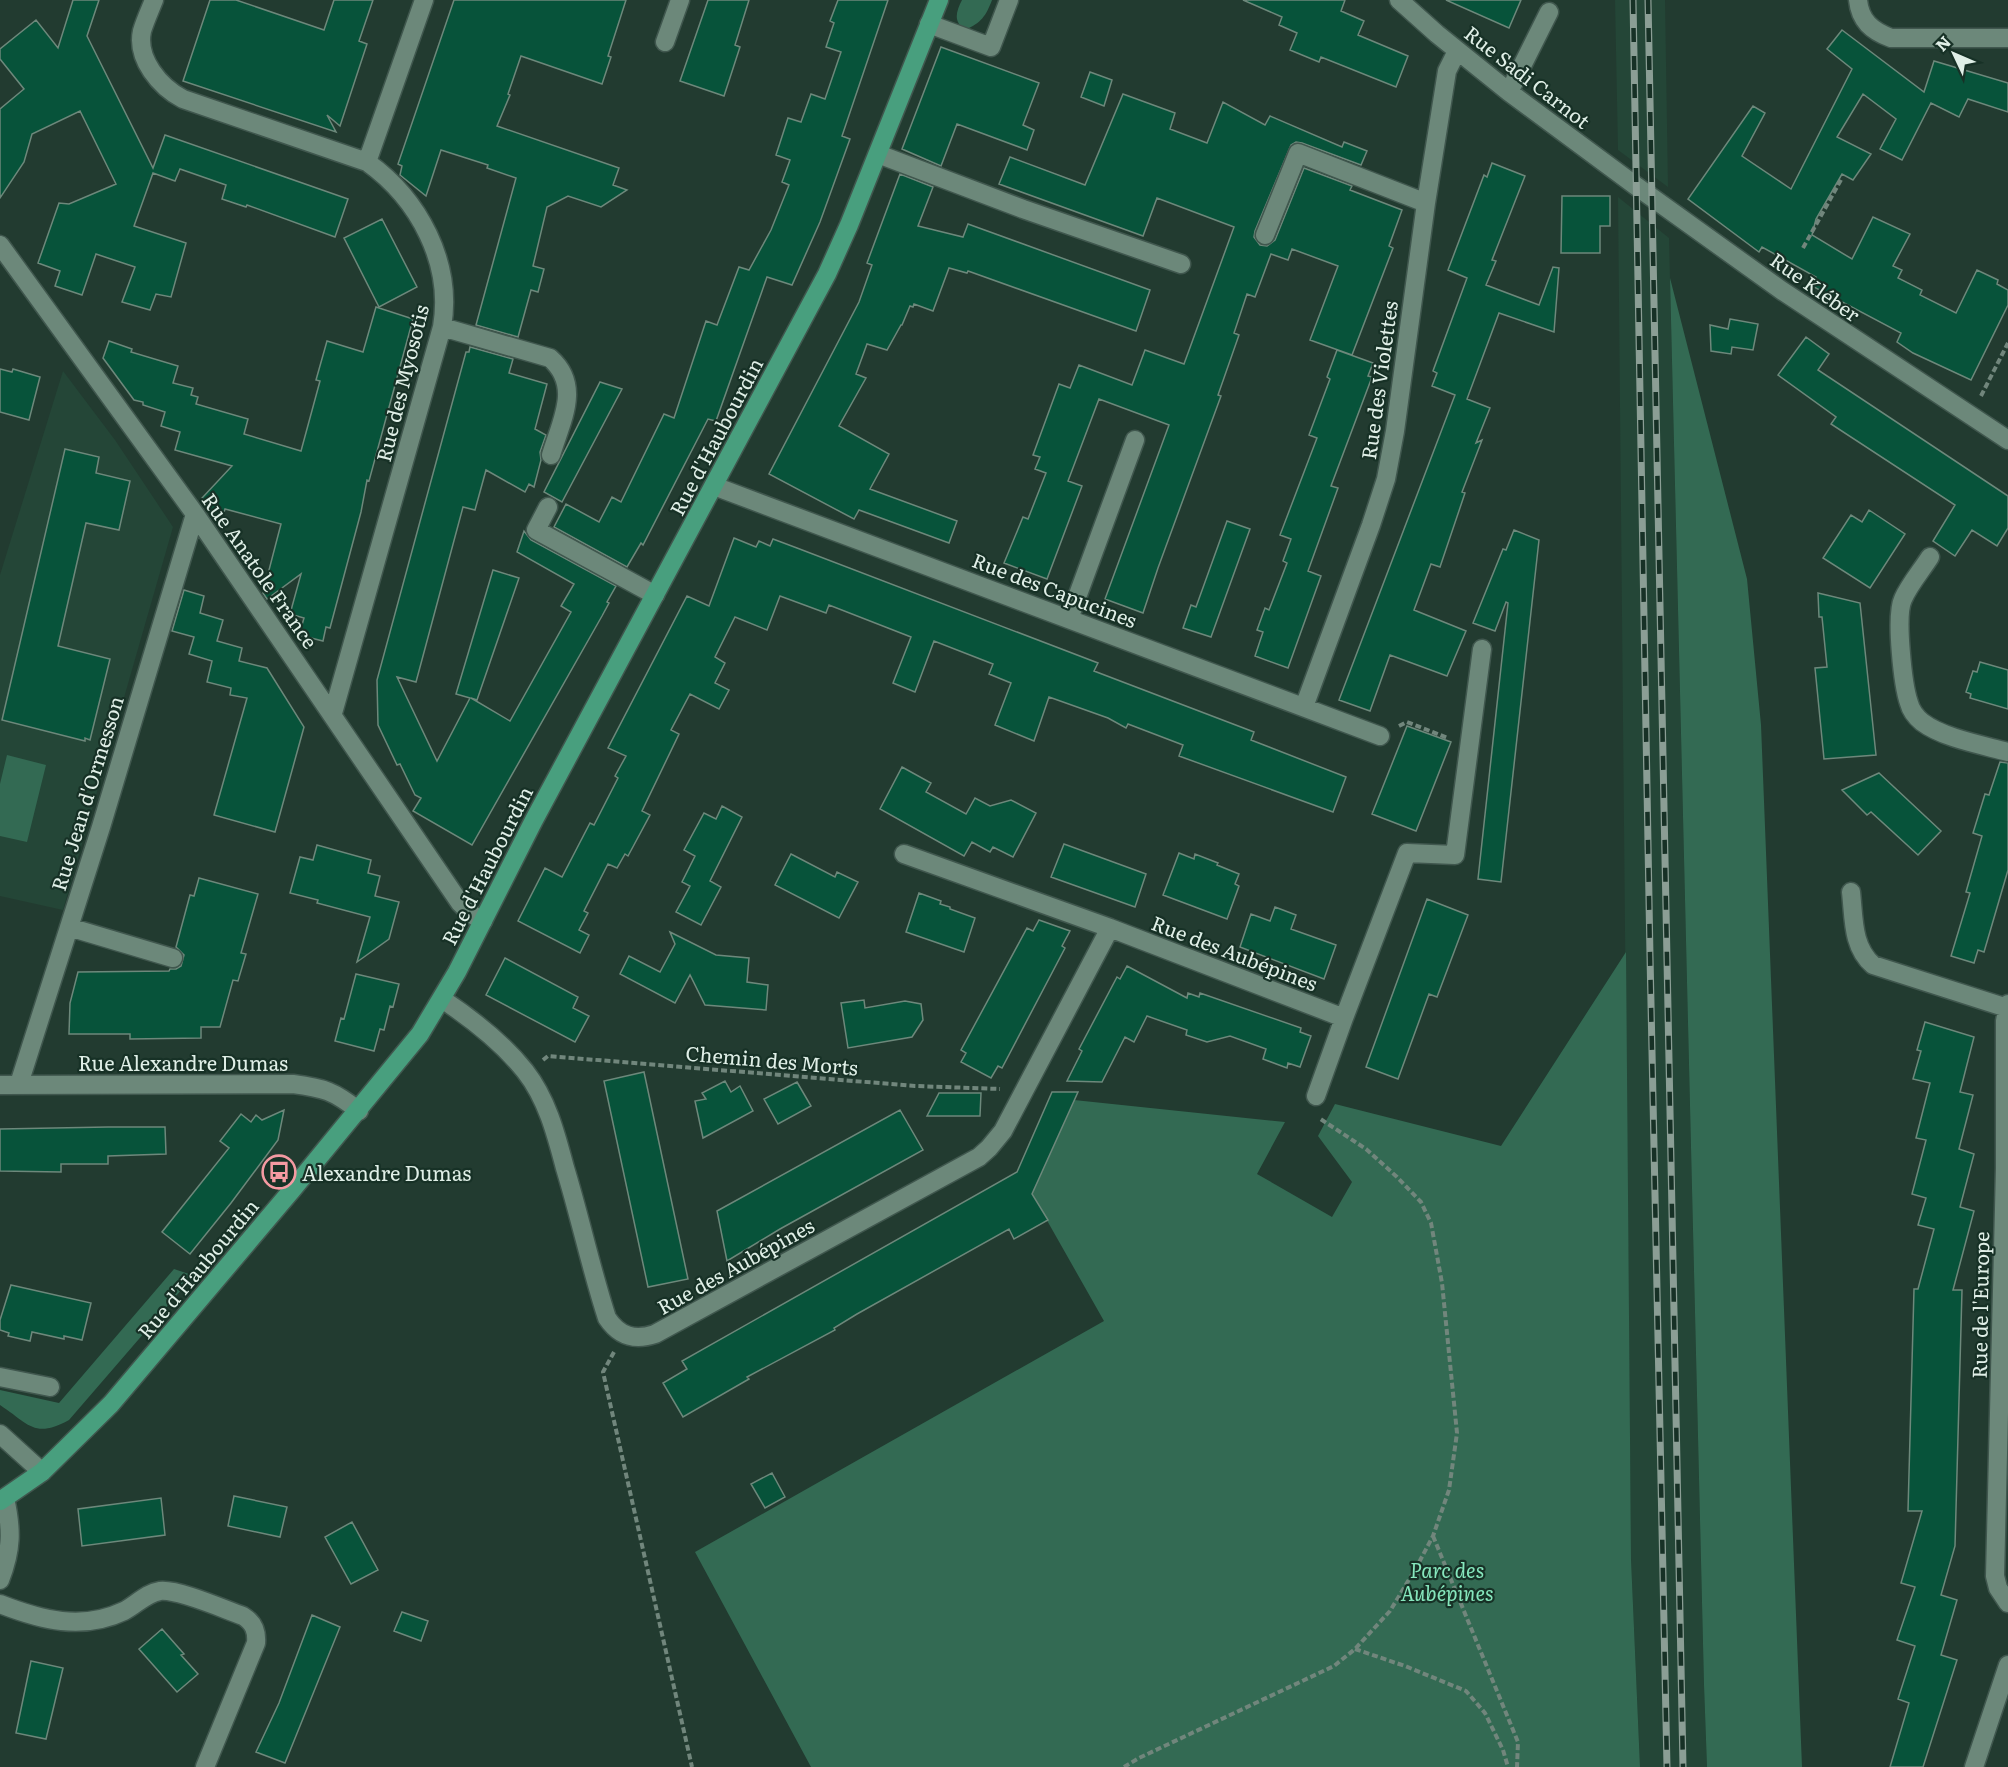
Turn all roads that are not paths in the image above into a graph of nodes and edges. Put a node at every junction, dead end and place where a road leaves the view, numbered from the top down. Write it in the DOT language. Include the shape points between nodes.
graph roads {
  1 [pos="153,0"];
  2 [pos="424,0"];
  3 [pos="680,0"];
  4 [pos="939,0"];
  5 [pos="1009,0"];
  6 [pos="1399,0"];
  7 [pos="1858,0"];
  8 [pos="1549,12"];
  9 [pos="930,24"];
  10 [pos="2008,38"];
  11 [pos="665,42"];
  12 [pos="1457,51"];
  13 [pos="1509,92"];
  14 [pos="878,154"];
  15 [pos="366,162"];
  16 [pos="1603,162"];
  17 [pos="1426,203"];
  18 [pos="1265,236"];
  19 [pos="0,245"];
  20 [pos="1181,264"];
  21 [pos="442,327"];
  22 [pos="1135,440"];
  23 [pos="2008,440"];
  24 [pos="551,455"];
  25 [pos="714,486"];
  26 [pos="548,507"];
  27 [pos="195,514"];
  28 [pos="1930,557"];
  29 [pos="655,595"];
  30 [pos="1070,619"];
  31 [pos="1482,649"];
  32 [pos="1304,707"];
  33 [pos="333,713"];
  34 [pos="1380,736"];
  35 [pos="2008,752"];
  36 [pos="904,854"];
  37 [pos="1851,892"];
  38 [pos="483,921"];
  39 [pos="69,927"];
  40 [pos="1110,928"];
  41 [pos="173,958"];
  42 [pos="442,999"];
  43 [pos="2008,1006"];
  44 [pos="1344,1018"];
  45 [pos="19,1084"];
  46 [pos="0,1085"];
  47 [pos="1316,1096"];
  48 [pos="359,1111"];
  49 [pos="2007,1168"];
  50 [pos="0,1377"];
  51 [pos="50,1387"];
  52 [pos="0,1434"];
  53 [pos="42,1472"];
  54 [pos="3,1500"];
  55 [pos="0,1580"];
  56 [pos="2008,1603"];
  57 [pos="0,1604"];
  58 [pos="2008,1665"];
  59 [pos="205,1767"];
  60 [pos="1974,1767"];
  1 -- 15 [label="street, Rue des Myosotis" via="142,32 142,49 153,74 171,93"];
  2 -- 15 [label="street"];
  3 -- 11 [label="street"];
  4 -- 9 [label="main road, Rue d'Haubourdin"];
  5 -- 9 [label="street" via="992,47"];
  6 -- 12 [label="street, Rue Sadi Carnot"];
  7 -- 10 [label="street" via="1863,20 1891,38"];
  8 -- 13 [label="street"];
  9 -- 14 [label="main road, Rue d'Haubourdin"];
  12 -- 13 [label="street, Rue Sadi Carnot"];
  12 -- 17 [label="street, Rue des Violettes" via="1447,71"];
  13 -- 16 [label="street, Rue Sadi Carnot"];
  14 -- 20 [label="street"];
  14 -- 25 [label="main road, Rue d'Haubourdin" via="826,274"];
  15 -- 21 [label="street, Rue des Myosotis" via="388,178 414,208 433,246 445,297"];
  16 -- 23 [label="street, Rue Kléber" via="1781,290"];
  17 -- 18 [label="street" via="1298,153"];
  17 -- 32 [label="street, Rue des Violettes" via="1386,479"];
  19 -- 27 [label="street, Rue Anatole France"];
  21 -- 24 [label="street" via="550,358 557,364 568,387 568,398"];
  21 -- 33 [label="street, Rue des Myosotis"];
  22 -- 30 [label="street"];
  25 -- 29 [label="main road, Rue d'Haubourdin"];
  25 -- 30 [label="street, Rue des Capucines"];
  26 -- 29 [label="street" via="536,530"];
  27 -- 33 [label="street, Rue Anatole France"];
  27 -- 39 [label="street, Rue Jean d'Ormesson"];
  28 -- 35 [label="street" via="1902,600 1899,615 1909,703 1923,723 1943,733"];
  29 -- 38 [label="main road, Rue d'Haubourdin"];
  30 -- 32 [label="street, Rue des Capucines"];
  31 -- 44 [label="street" via="1455,855 1407,853"];
  32 -- 34 [label="street, Rue des Capucines"];
  33 -- 38 [label="street, Rue Anatole France" via="460,903"];
  36 -- 40 [label="street, Rue des Aubépines"];
  37 -- 43 [label="street" via="1858,948 1872,965"];
  38 -- 42 [label="main road, Rue d'Haubourdin"];
  39 -- 41 [label="street"];
  39 -- 45 [label="street, Rue Jean d'Ormesson"];
  40 -- 42 [label="street, Rue des Aubépines" via="1020,1099 997,1139 979,1156 643,1338 623,1334 607,1318 555,1131 542,1099 513,1056"];
  40 -- 44 [label="street, Rue des Aubépines"];
  42 -- 48 [label="main road, Rue d'Haubourdin" via="416,1041"];
  43 -- 49 [label="street, Rue de l'Europe"];
  44 -- 47 [label="street"];
  45 -- 46 [label="street, Rue Alexandre Dumas"];
  45 -- 48 [label="street, Rue Alexandre Dumas" via="293,1084 337,1094"];
  48 -- 53 [label="main road, Rue d'Haubourdin" via="111,1404"];
  49 -- 56 [label="street, Rue de l'Europe" via="1995,1576"];
  50 -- 51 [label="street"];
  52 -- 53 [label="street"];
  53 -- 54 [label="main road, Rue d'Haubourdin"];
  54 -- 55 [label="street" via="11,1525 11,1544"];
  57 -- 59 [label="street" via="45,1619 87,1622 165,1591 250,1620 256,1643"];
  58 -- 60 [label="street"];
}
